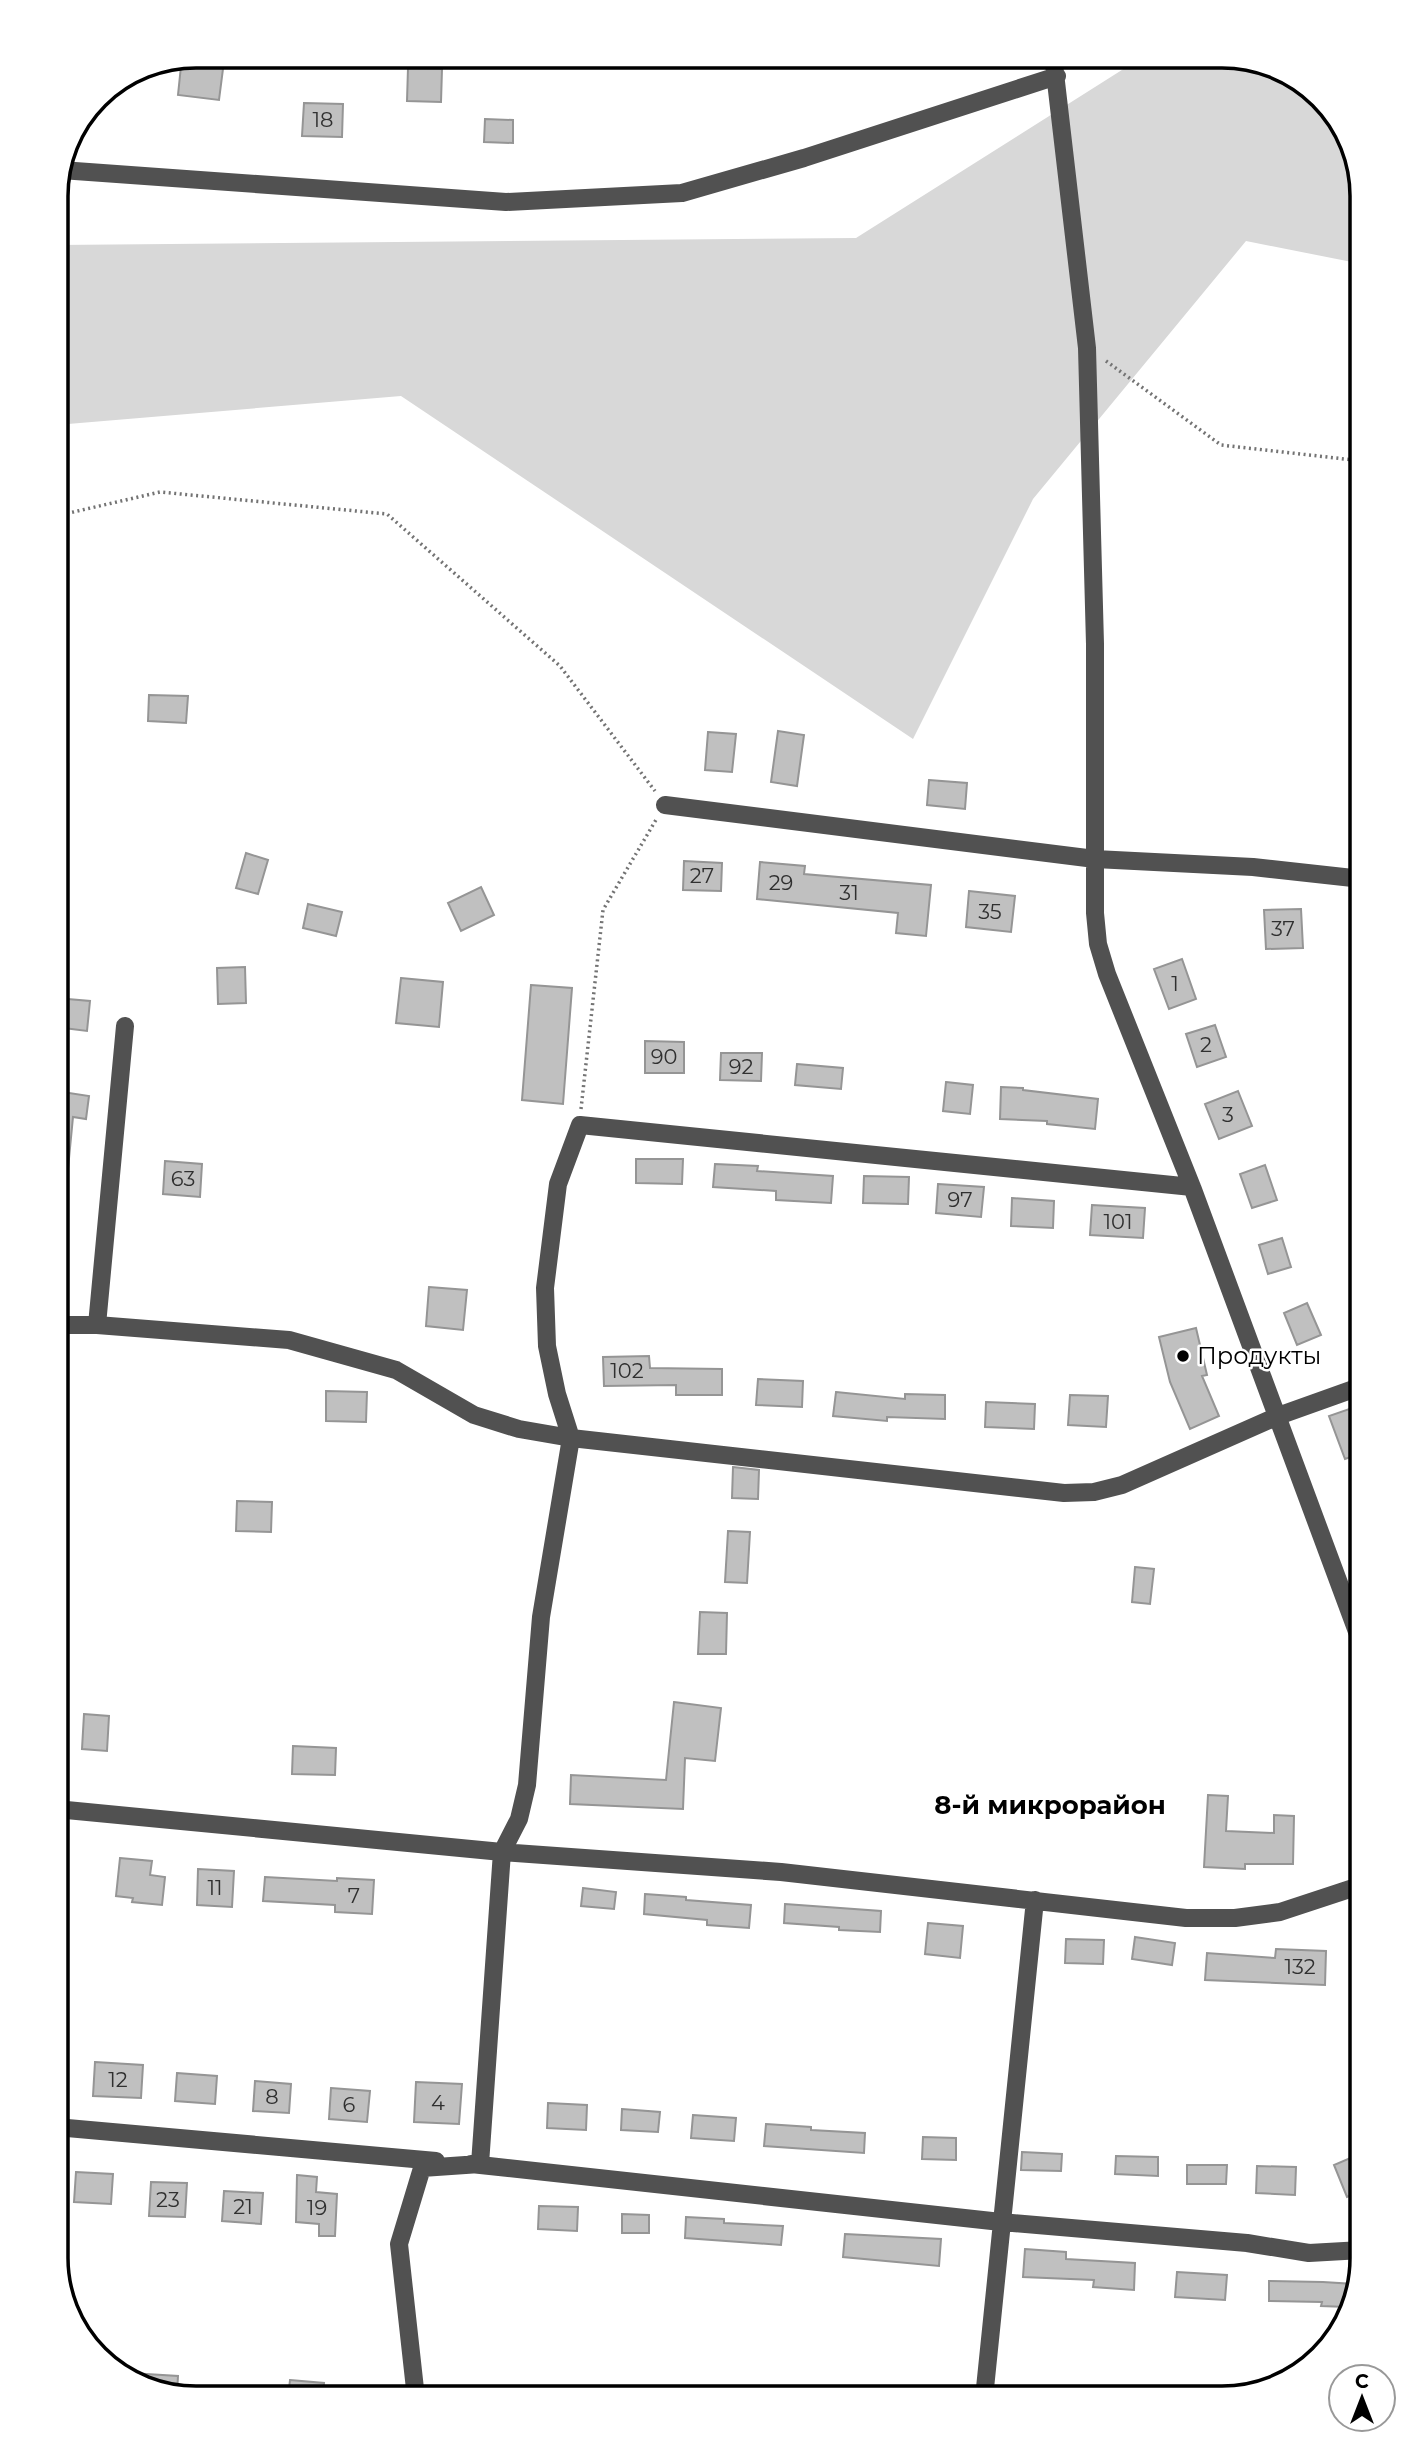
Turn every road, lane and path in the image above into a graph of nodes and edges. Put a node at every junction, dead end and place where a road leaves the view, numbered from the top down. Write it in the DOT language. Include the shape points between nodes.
graph roads {
  1 [pos="1056,69"];
  2 [pos="1057,76"];
  3 [pos="71,171"];
  4 [pos="1087,348"];
  5 [pos="1350,460"];
  6 [pos="69,513"];
  7 [pos="665,805"];
  8 [pos="1095,859"];
  9 [pos="1350,878"];
  10 [pos="125,1026"];
  11 [pos="580,1125"];
  12 [pos="1192,1187"];
  13 [pos="68,1325"];
  14 [pos="97,1325"];
  15 [pos="1350,1390"];
  16 [pos="1278,1416"];
  17 [pos="571,1438"];
  18 [pos="1350,1612"];
  19 [pos="68,1811"];
  20 [pos="502,1852"];
  21 [pos="1350,1889"];
  22 [pos="1035,1900"];
  23 [pos="68,2128"];
  24 [pos="480,2164"];
  25 [pos="1000,2222"];
  26 [pos="1350,2250"];
  27 [pos="415,2385"];
  28 [pos="985,2386"];
  1 -- 2 [label="street"];
  2 -- 3 [label="street" via="682,193 506,202"];
  2 -- 4 [label="street"];
  4 -- 5 [label="path" via="1221,445"];
  4 -- 8 [label="street"];
  6 -- 7 [label="path" via="160,492 387,514 559,666"];
  7 -- 8 [label="street"];
  7 -- 11 [label="path" via="603,910"];
  8 -- 9 [label="street" via="1254,867"];
  8 -- 12 [label="street" via="1098,944"];
  10 -- 14 [label="street"];
  11 -- 12 [label="street"];
  11 -- 17 [label="street" via="558,1185 545,1287 547,1346"];
  12 -- 16 [label="street"];
  13 -- 14 [label="street"];
  14 -- 17 [label="street" via="289,1340 396,1370 474,1415"];
  15 -- 16 [label="street"];
  16 -- 17 [label="street" via="1122,1485 1064,1493"];
  16 -- 18 [label="street"];
  17 -- 20 [label="street" via="541,1617 527,1786 519,1819"];
  19 -- 20 [label="street"];
  20 -- 22 [label="street" via="781,1872"];
  20 -- 24 [label="street"];
  21 -- 22 [label="street" via="1280,1912 1235,1919 1186,1919"];
  22 -- 25 [label="street"];
  23 -- 24 [label="street"];
  24 -- 25 [label="street"];
  24 -- 27 [label="street" via="422,2168 399,2244"];
  25 -- 26 [label="street" via="1247,2243 1309,2253"];
  25 -- 28 [label="street"];
}
